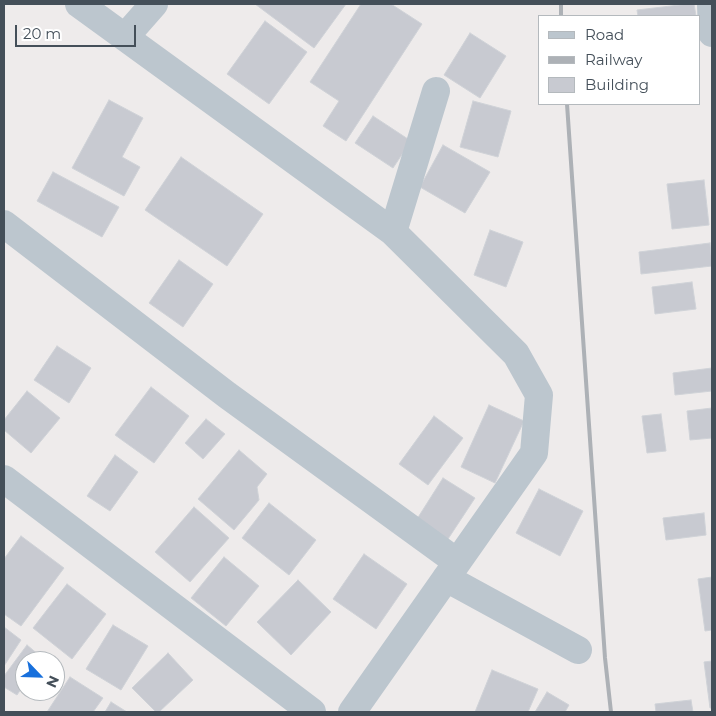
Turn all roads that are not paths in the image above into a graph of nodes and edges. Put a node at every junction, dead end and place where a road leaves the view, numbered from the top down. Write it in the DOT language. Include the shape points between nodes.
graph roads {
  1 [pos="79,4"];
  2 [pos="154,4"];
  3 [pos="710,4"];
  4 [pos="712,33"];
  5 [pos="125,37"];
  6 [pos="436,91"];
  7 [pos="4,224"];
  8 [pos="393,232"];
  9 [pos="4,479"];
  10 [pos="452,570"];
  11 [pos="578,650"];
  12 [pos="312,712"];
  13 [pos="352,712"];
  1 -- 5 [label="street"];
  2 -- 5 [label="street"];
  3 -- 4 [label="street"];
  5 -- 8 [label="street"];
  6 -- 8 [label="street"];
  7 -- 10 [label="street"];
  8 -- 10 [label="street" via="516,354 539,395 534,453"];
  9 -- 12 [label="street"];
  10 -- 11 [label="street"];
  10 -- 13 [label="street"];
}
